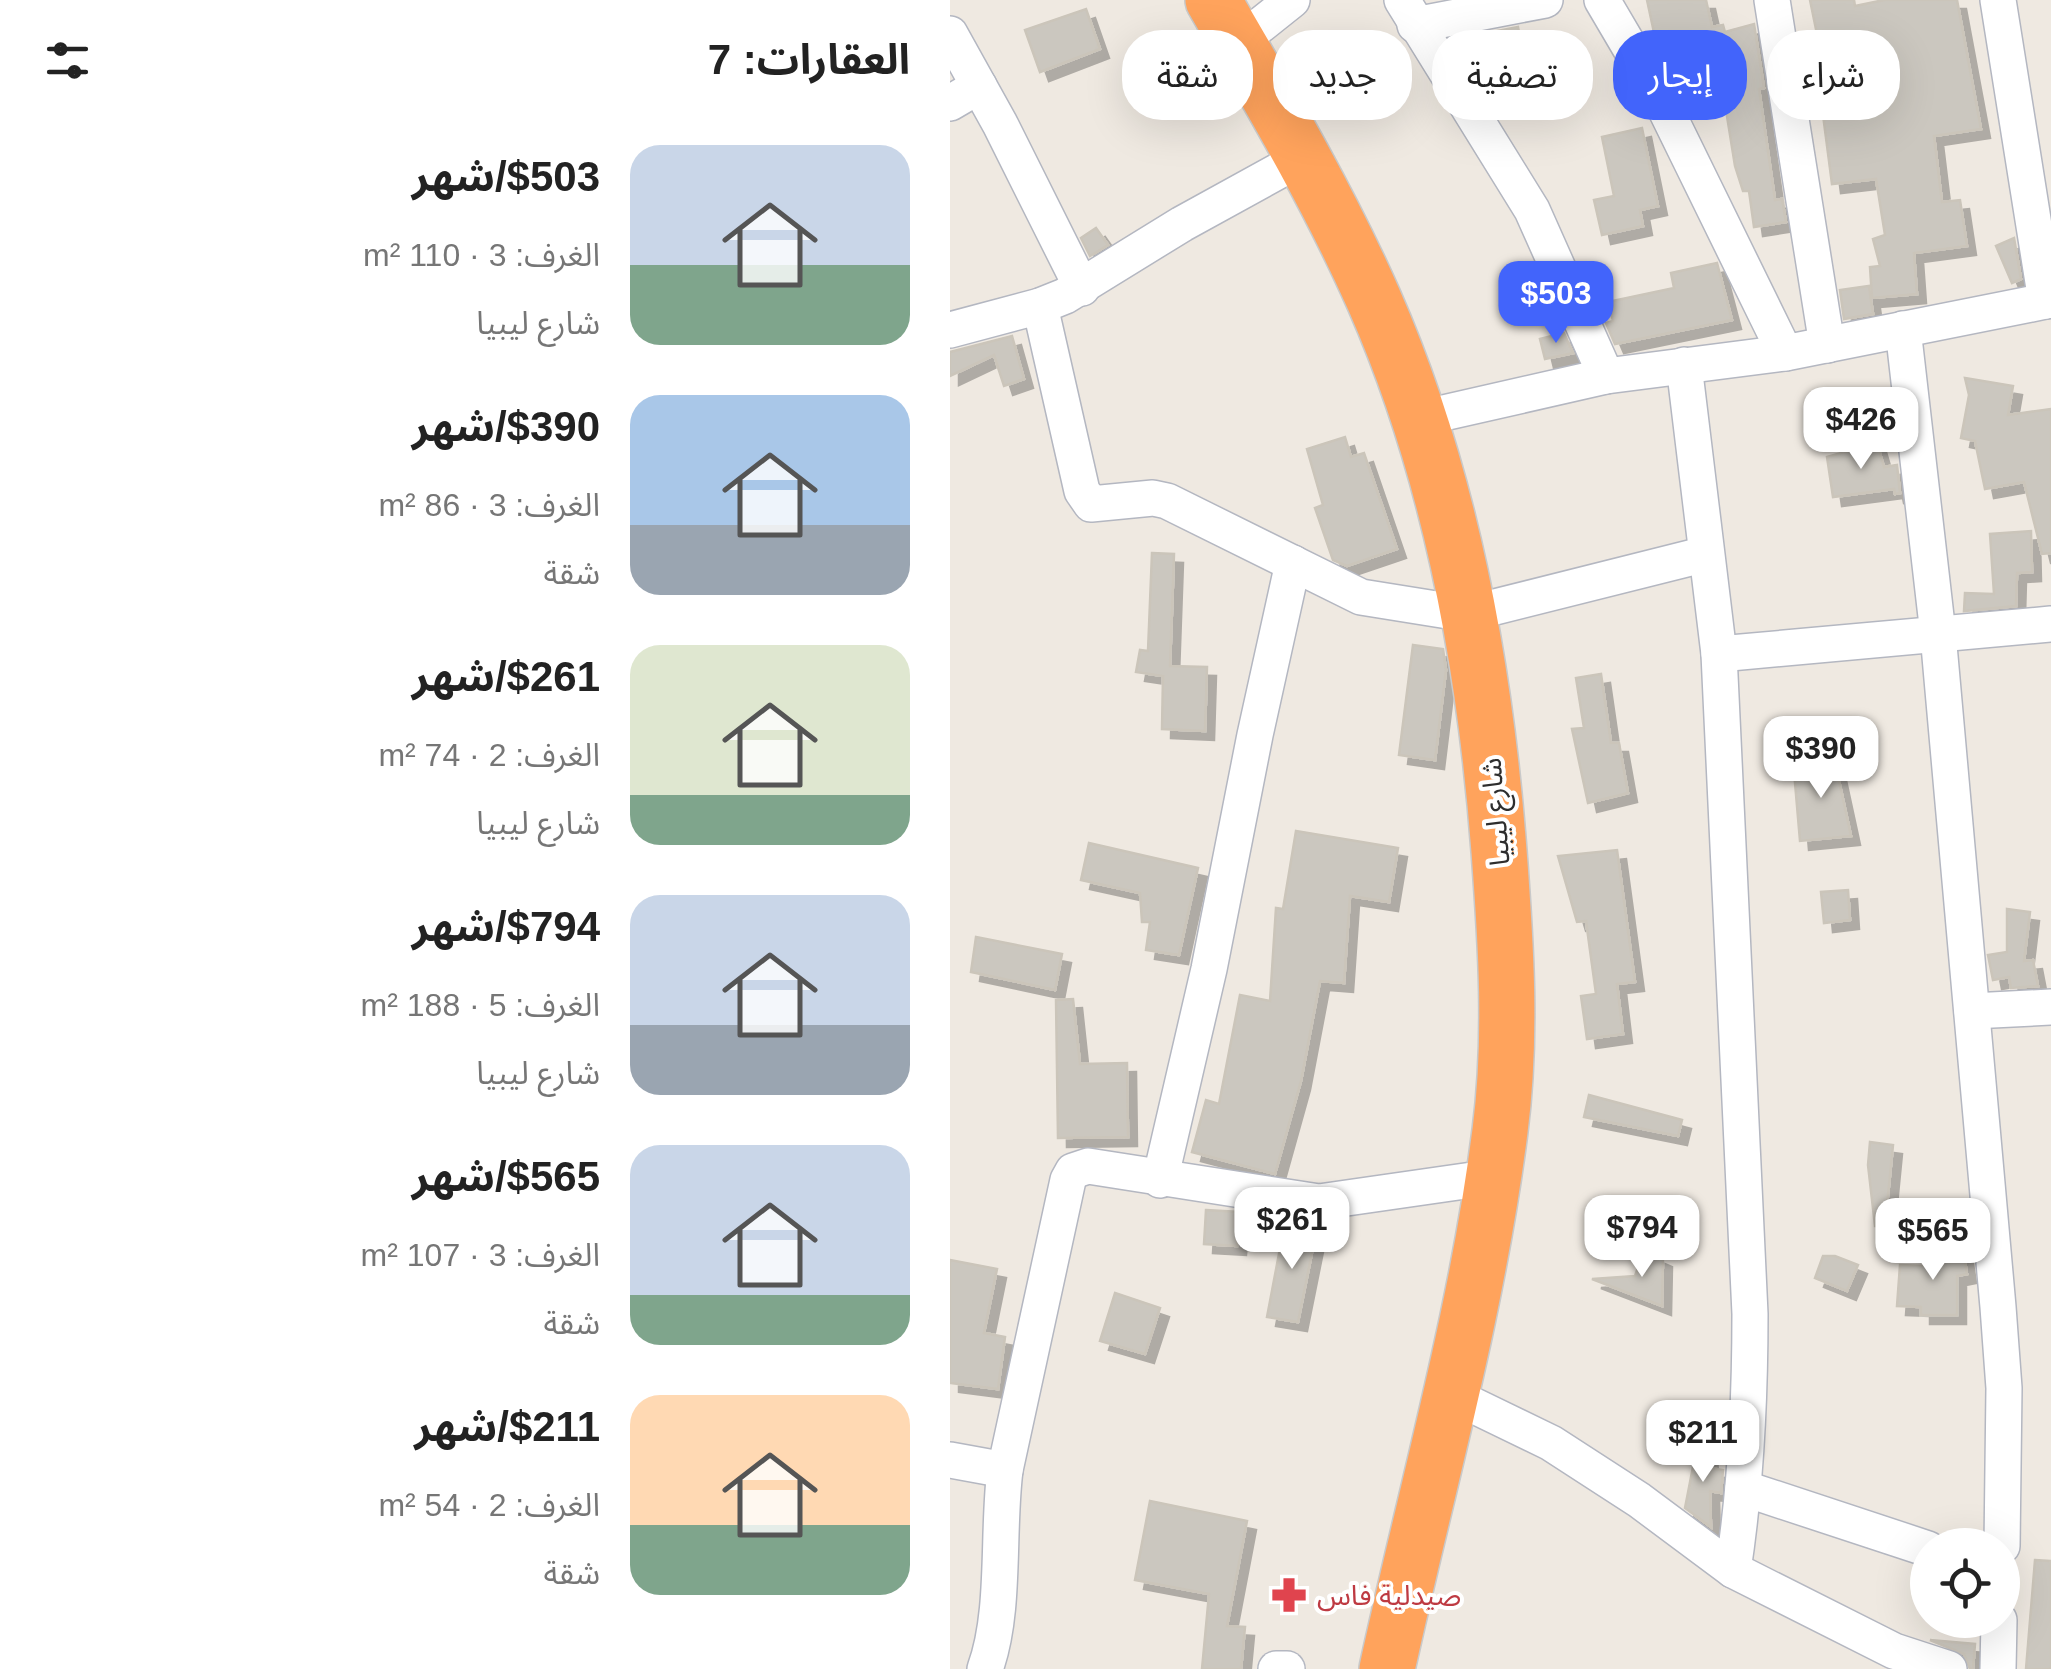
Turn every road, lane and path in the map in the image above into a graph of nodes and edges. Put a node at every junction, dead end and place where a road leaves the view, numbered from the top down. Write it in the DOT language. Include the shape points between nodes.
graph roads {
  1 [pos="1292,0"];
  2 [pos="1545,0"];
  3 [pos="1602,0"];
  4 [pos="1772,0"];
  5 [pos="1998,0"];
  6 [pos="1408,12"];
  7 [pos="1226,22"];
  8 [pos="950,34"];
  9 [pos="964,94"];
  10 [pos="1302,158"];
  11 [pos="1082,288"];
  12 [pos="2049,301"];
  13 [pos="1040,306"];
  14 [pos="1903,328"];
  15 [pos="950,330"];
  16 [pos="1827,345"];
  17 [pos="1785,353"];
  18 [pos="1684,365"];
  19 [pos="1606,376"];
  20 [pos="1417,419"];
  21 [pos="1706,554"];
  22 [pos="1293,563"];
  23 [pos="1467,614"];
  24 [pos="2051,624"];
  25 [pos="1938,634"];
  26 [pos="1719,654"];
  27 [pos="2051,1006"];
  28 [pos="1972,1011"];
  29 [pos="1494,1177"];
  30 [pos="1160,1180"];
  31 [pos="1452,1395"];
  32 [pos="950,1460"];
  33 [pos="1005,1470"];
  34 [pos="1743,1488"];
  35 [pos="2002,1528"];
  36 [pos="1910,1544"];
  37 [pos="1733,1570"];
  38 [pos="1999,1638"];
  39 [pos="985,1669"];
  40 [pos="1276,1669"];
  41 [pos="1287,1669"];
  42 [pos="1387,1669"];
  43 [pos="1949,1669"];
  44 [pos="1998,1669"];
  1 -- 7 [label="street"];
  2 -- 6 [label="street"];
  3 -- 17 [label="street" via="1662,102"];
  4 -- 16 [label="street"];
  5 -- 12 [label="street"];
  6 -- 19 [label="street" via="1532,210"];
  7 -- 10 [label="highway, شارع ليبيا"];
  8 -- 9 [label="street"];
  9 -- 11 [label="street"];
  10 -- 11 [label="street"];
  10 -- 20 [label="highway, شارع ليبيا" via="1376,305"];
  11 -- 13 [label="street"];
  12 -- 14 [label="street"];
  13 -- 15 [label="street"];
  13 -- 22 [label="street" via="1088,502 1167,501"];
  14 -- 16 [label="street"];
  14 -- 25 [label="street"];
  16 -- 17 [label="street"];
  17 -- 18 [label="street"];
  18 -- 19 [label="street"];
  18 -- 21 [label="street"];
  19 -- 20 [label="street"];
  20 -- 23 [label="highway, شارع ليبيا" via="1446,510"];
  21 -- 23 [label="street"];
  21 -- 26 [label="street"];
  22 -- 23 [label="street" via="1362,597"];
  22 -- 30 [label="street"];
  23 -- 29 [label="highway, شارع ليبيا" via="1485,705 1504,915 1504,1060"];
  24 -- 25 [label="street"];
  25 -- 26 [label="street"];
  25 -- 28 [label="street"];
  26 -- 34 [label="street" via="1750,1314"];
  27 -- 28 [label="street"];
  28 -- 35 [label="street" via="2004,1388"];
  29 -- 30 [label="street" via="1318,1202"];
  29 -- 31 [label="highway, شارع ليبيا"];
  30 -- 33 [label="street" via="1088,1166 1068,1180"];
  31 -- 37 [label="street" via="1551,1444"];
  31 -- 42 [label="highway, شارع ليبيا"];
  32 -- 33 [label="street"];
  33 -- 39 [label="street" via="995,1636"];
  34 -- 36 [label="street"];
  34 -- 37 [label="street"];
  37 -- 43 [label="street" via="1894,1651"];
  38 -- 44 [label="street"];
  40 -- 41 [label="street"];
}
